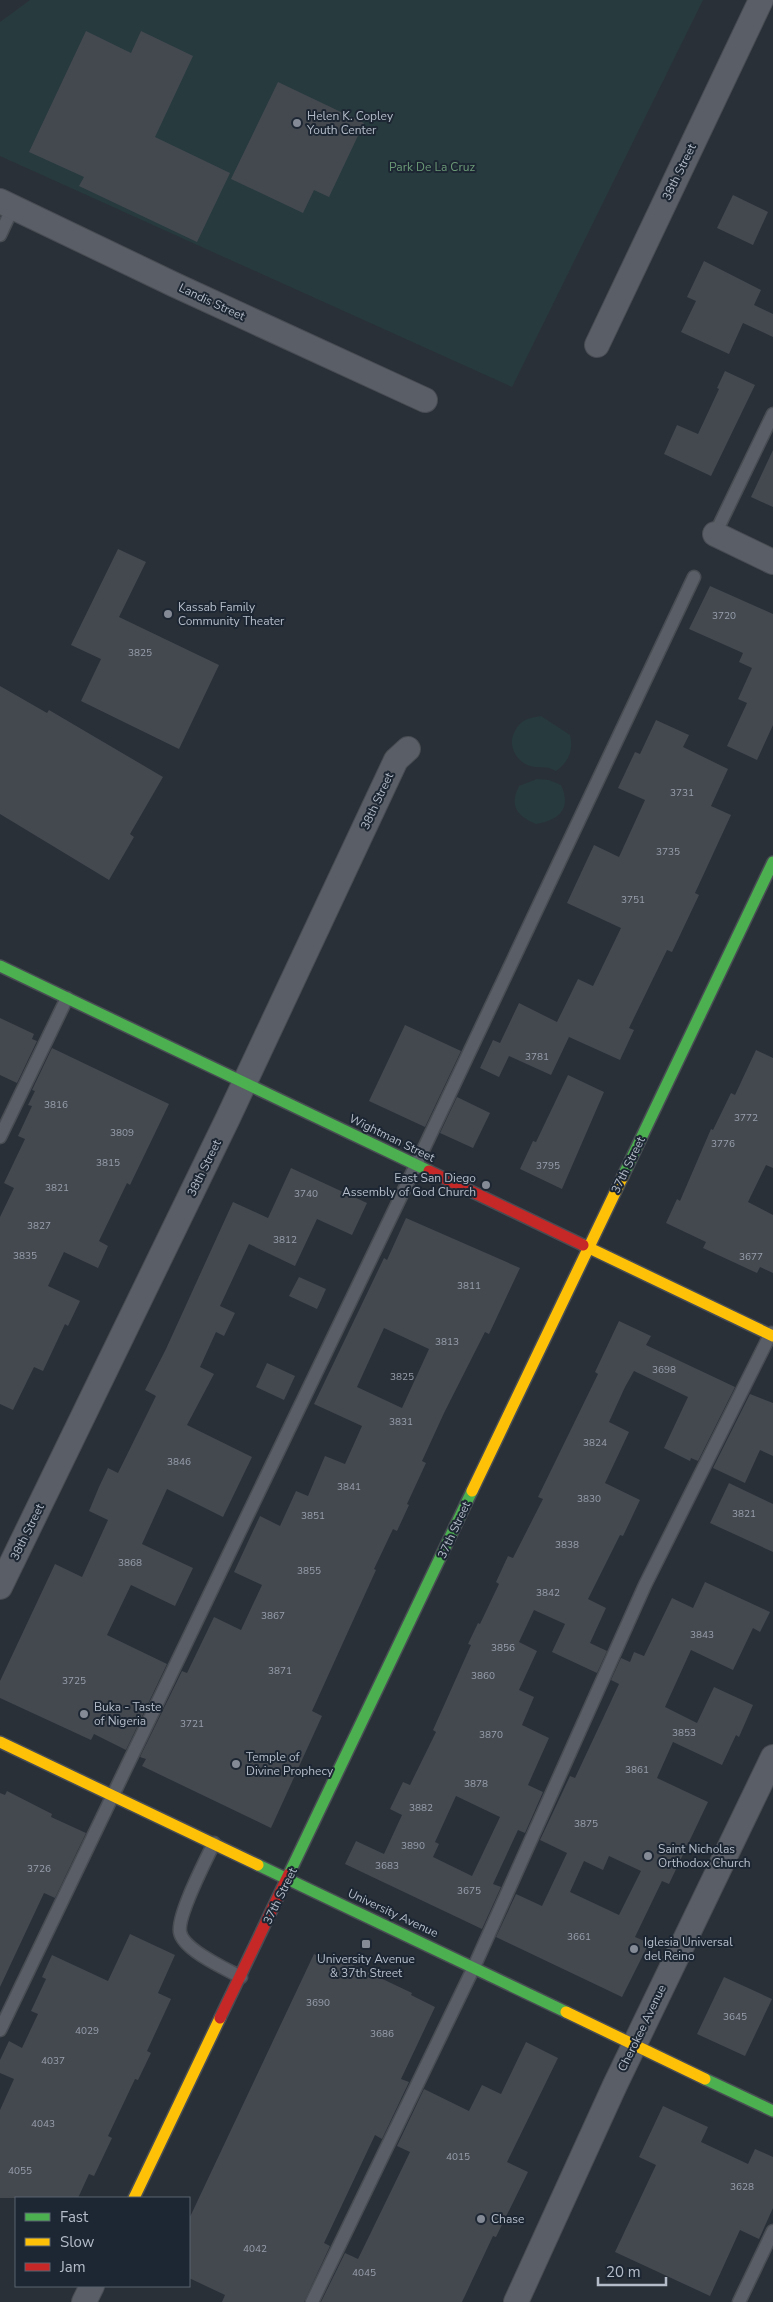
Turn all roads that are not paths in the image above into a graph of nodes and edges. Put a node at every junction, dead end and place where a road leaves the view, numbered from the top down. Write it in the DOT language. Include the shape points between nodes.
graph roads {
  1 [pos="761,0"];
  2 [pos="7,204"];
  3 [pos="0,234"];
  4 [pos="597,345"];
  5 [pos="425,400"];
  6 [pos="773,414"];
  7 [pos="715,534"];
  8 [pos="773,562"];
  9 [pos="694,577"];
  10 [pos="408,749"];
  11 [pos="773,862"];
  12 [pos="0,966"];
  13 [pos="67,998"];
  14 [pos="245,1084"];
  15 [pos="0,1137"];
  16 [pos="416,1165"];
  17 [pos="588,1247"];
  18 [pos="772,1333"];
  19 [pos="0,1587"];
  20 [pos="0,1742"];
  21 [pos="773,1757"];
  22 [pos="114,1795"];
  23 [pos="214,1843"];
  24 [pos="288,1879"];
  25 [pos="474,1967"];
  26 [pos="241,1976"];
  27 [pos="0,2030"];
  28 [pos="634,2044"];
  29 [pos="773,2110"];
  30 [pos="134,2197"];
  31 [pos="773,2231"];
  32 [pos="92,2287"];
  33 [pos="84,2302"];
  34 [pos="312,2302"];
  35 [pos="516,2302"];
  36 [pos="739,2302"];
  1 -- 4 [label="street, 38th Street"];
  2 -- 3 [label="lane"];
  2 -- 5 [label="street, Landis Street"];
  6 -- 7 [label="lane"];
  7 -- 8 [label="street"];
  9 -- 16 [label="lane"];
  10 -- 14 [label="street, 38th Street" via="396,760"];
  11 -- 17 [label="main road, 37th Street"];
  12 -- 13 [label="main road, Wightman Street"];
  13 -- 14 [label="main road, Wightman Street"];
  13 -- 15 [label="lane"];
  14 -- 16 [label="main road, Wightman Street"];
  14 -- 19 [label="street, 38th Street"];
  16 -- 17 [label="main road, Wightman Street"];
  16 -- 22 [label="lane"];
  17 -- 18 [label="main road, Wightman Street"];
  17 -- 24 [label="main road, 37th Street"];
  18 -- 25 [label="lane" via="644,1585"];
  20 -- 22 [label="main road, University Avenue"];
  21 -- 28 [label="street, Cherokee Avenue"];
  22 -- 23 [label="main road, University Avenue"];
  22 -- 27 [label="lane"];
  23 -- 24 [label="main road, University Avenue"];
  23 -- 26 [label="lane" via="191,1893 180,1933 187,1944"];
  24 -- 25 [label="main road, University Avenue"];
  24 -- 26 [label="main road, 37th Street"];
  25 -- 28 [label="main road, University Avenue"];
  25 -- 34 [label="lane"];
  26 -- 30 [label="main road, 37th Street"];
  28 -- 29 [label="main road, University Avenue"];
  28 -- 35 [label="street, Cherokee Avenue"];
  31 -- 36 [label="lane"];
  32 -- 33 [label="street"];
}
